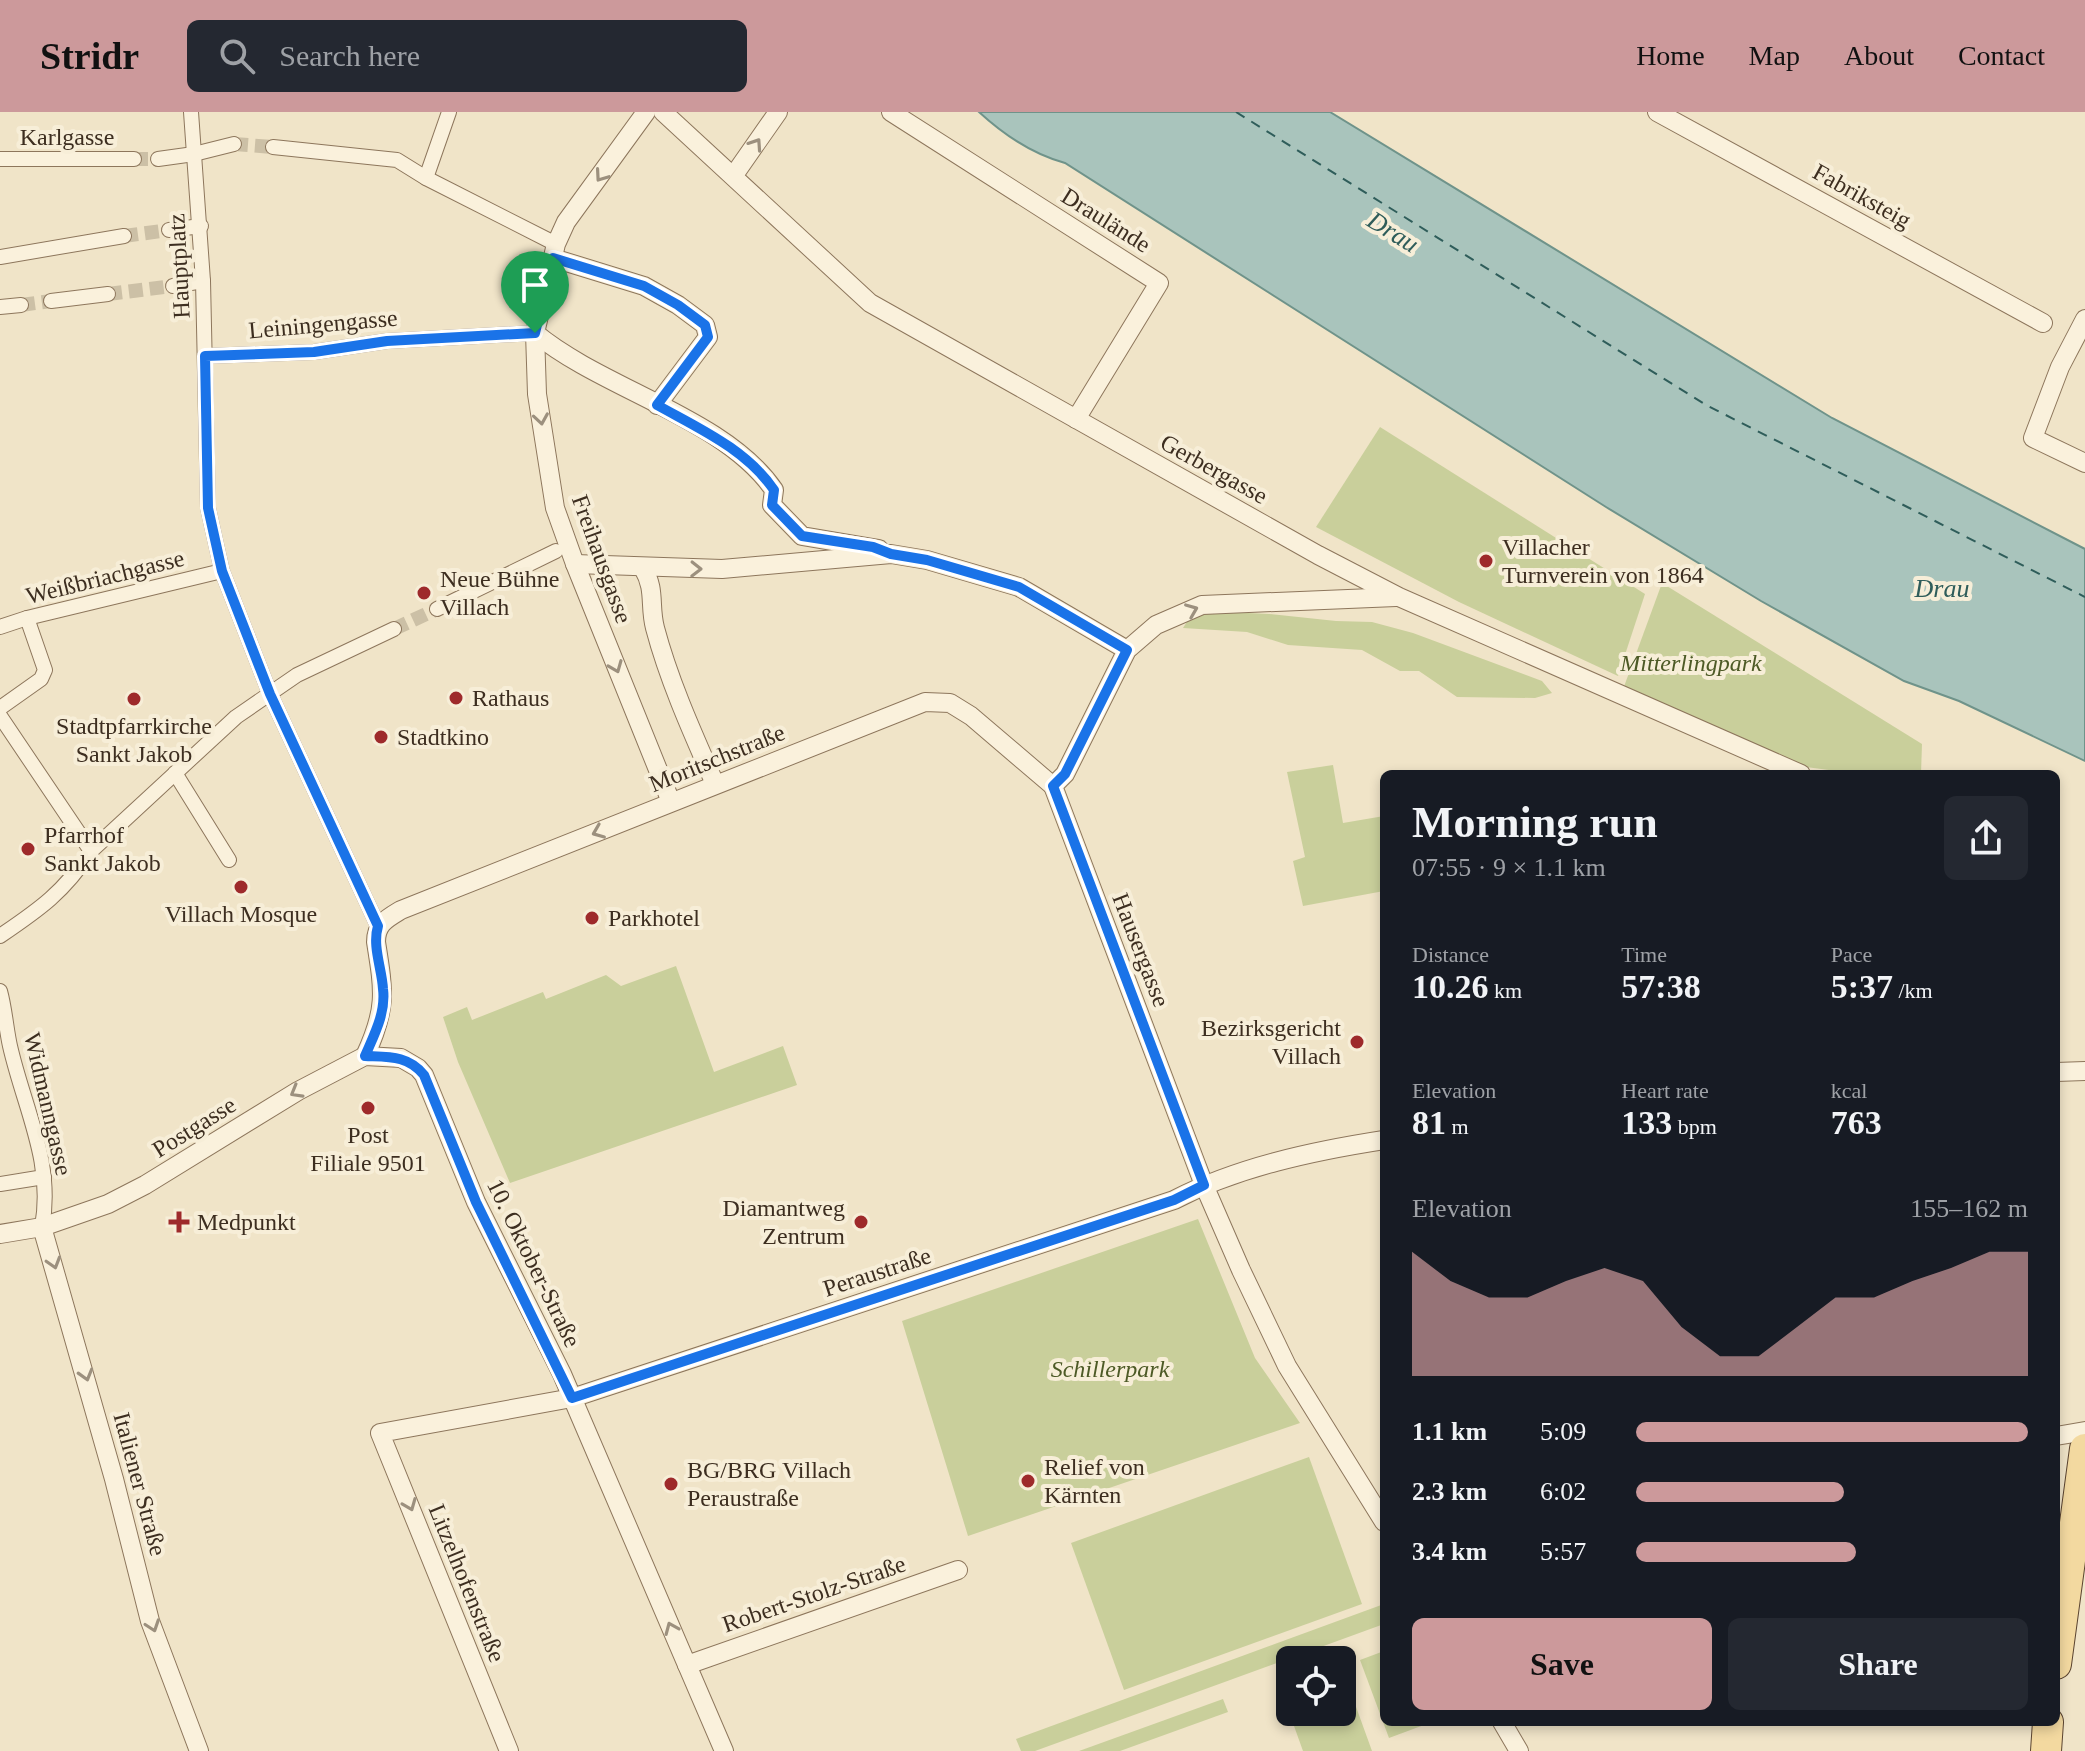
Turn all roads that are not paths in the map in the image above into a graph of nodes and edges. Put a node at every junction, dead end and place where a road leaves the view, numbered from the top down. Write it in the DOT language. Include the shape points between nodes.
graph roads {
  1 [pos="191,112"];
  2 [pos="446,112"];
  3 [pos="646,112"];
  4 [pos="663,112"];
  5 [pos="778,112"];
  6 [pos="891,112"];
  7 [pos="1657,112"];
  8 [pos="234,144"];
  9 [pos="273,147"];
  10 [pos="194,154"];
  11 [pos="0,159"];
  12 [pos="134,159"];
  13 [pos="158,159"];
  14 [pos="734,175"];
  15 [pos="426,178"];
  16 [pos="201,226"];
  17 [pos="169,230"];
  18 [pos="124,236"];
  19 [pos="555,251"];
  20 [pos="0,257"];
  21 [pos="203,281"];
  22 [pos="173,286"];
  23 [pos="108,294"];
  24 [pos="51,301"];
  25 [pos="21,305"];
  26 [pos="0,307"];
  27 [pos="2085,319"];
  28 [pos="2043,323"];
  29 [pos="535,333"];
  30 [pos="205,356"];
  31 [pos="657,405"];
  32 [pos="1076,419"];
  33 [pos="2085,463"];
  34 [pos="556,551"];
  35 [pos="891,554"];
  36 [pos="575,564"];
  37 [pos="643,568"];
  38 [pos="222,571"];
  39 [pos="1399,597"];
  40 [pos="437,609"];
  41 [pos="27,618"];
  42 [pos="0,627"];
  43 [pos="394,629"];
  44 [pos="1127,650"];
  45 [pos="270,694"];
  46 [pos="0,708"];
  47 [pos="0,716"];
  48 [pos="1792,770"];
  49 [pos="175,773"];
  50 [pos="715,784"];
  51 [pos="1053,786"];
  52 [pos="671,802"];
  53 [pos="91,851"];
  54 [pos="229,860"];
  55 [pos="380,924"];
  56 [pos="0,936"];
  57 [pos="1,996"];
  58 [pos="365,1056"];
  59 [pos="2085,1071"];
  60 [pos="2060,1072"];
  61 [pos="1380,1141"];
  62 [pos="44,1177"];
  63 [pos="0,1184"];
  64 [pos="1204,1185"];
  65 [pos="42,1227"];
  66 [pos="0,1234"];
  67 [pos="572,1398"];
  68 [pos="2085,1431"];
  69 [pos="380,1433"];
  70 [pos="2060,1435"];
  71 [pos="2085,1449"];
  72 [pos="1380,1516"];
  73 [pos="958,1570"];
  74 [pos="2060,1634"];
  75 [pos="687,1665"];
  76 [pos="1504,1726"];
  77 [pos="2048,1726"];
  78 [pos="199,1751"];
  79 [pos="509,1751"];
  80 [pos="724,1751"];
  81 [pos="1519,1751"];
  82 [pos="2046,1751"];
  1 -- 10 [label="street, Hauptplatz"];
  2 -- 15 [label="street"];
  3 -- 19 [label="street, Freihausgasse, one-way" via="566,222"];
  4 -- 14 [label="street, Gerbergasse"];
  14 -- 5 [label="street, one-way"];
  6 -- 32 [label="street, Draulände" via="1159,283"];
  7 -- 28 [label="street, Fabriksteig"];
  8 -- 10 [label="street"];
  9 -- 15 [label="street" via="397,160"];
  10 -- 13 [label="street"];
  10 -- 16 [label="street, Hauptplatz"];
  11 -- 12 [label="street, Karlgasse"];
  14 -- 32 [label="street, Gerbergasse" via="870,303"];
  15 -- 19 [label="street"];
  16 -- 17 [label="street"];
  16 -- 21 [label="street, Hauptplatz"];
  18 -- 20 [label="street"];
  19 -- 29 [label="street, Freihausgasse"];
  19 -- 31 [label="street" via="644,286 705,325 708,337"];
  21 -- 22 [label="street"];
  21 -- 30 [label="street, Hauptplatz"];
  23 -- 24 [label="street"];
  25 -- 26 [label="street"];
  27 -- 33 [label="street" via="2033,438"];
  29 -- 30 [label="street, Leiningengasse"];
  29 -- 31 [label="street" via="559,354"];
  29 -- 36 [label="street, Freihausgasse, one-way" via="537,394 555,508"];
  30 -- 38 [label="street, Hauptplatz" via="208,508"];
  31 -- 35 [label="street" via="722,441 764,475 774,490 772,505 802,536"];
  32 -- 39 [label="street, Gerbergasse"];
  34 -- 40 [label="street"];
  37 -- 35 [label="street, one-way" via="722,569"];
  35 -- 44 [label="street" via="1019,587"];
  36 -- 37 [label="street"];
  36 -- 52 [label="street, Freihausgasse, one-way"];
  37 -- 50 [label="street, Freihausgasse" via="652,582 654,625 670,674"];
  38 -- 41 [label="street, Weißbriachgasse"];
  38 -- 45 [label="street, Hauptplatz"];
  44 -- 39 [label="street, one-way" via="1156,625 1202,605"];
  39 -- 48 [label="street, Gerbergasse"];
  41 -- 42 [label="street, Weißbriachgasse"];
  41 -- 46 [label="street" via="45,670 41,679"];
  43 -- 45 [label="street" via="297,675"];
  44 -- 51 [label="street" via="1065,774"];
  45 -- 49 [label="street"];
  45 -- 55 [label="street"];
  47 -- 53 [label="street"];
  49 -- 53 [label="street"];
  49 -- 54 [label="street"];
  50 -- 51 [label="street, Moritschstraße" via="925,702 950,703 971,716"];
  50 -- 52 [label="street, Moritschstraße"];
  51 -- 64 [label="street, Hausergasse"];
  52 -- 55 [label="street, Moritschstraße, one-way" via="401,910"];
  53 -- 56 [label="street" via="57,894"];
  55 -- 58 [label="street" via="376,942 383,1002"];
  57 -- 62 [label="street, Widmanngasse"];
  58 -- 65 [label="street, Postgasse, one-way" via="145,1185"];
  58 -- 67 [label="street, 10. Oktober-Straße" via="401,1058 424,1075 476,1202"];
  59 -- 60 [label="street"];
  61 -- 64 [label="street, Peraustraße" via="1329,1148"];
  62 -- 63 [label="street"];
  62 -- 65 [label="street, Widmanngasse"];
  64 -- 67 [label="street, Peraustraße" via="1174,1200"];
  64 -- 72 [label="street, Hausergasse" via="1287,1366"];
  65 -- 66 [label="street, Postgasse"];
  65 -- 78 [label="street, Italiener Straße, one-way" via="150,1621"];
  67 -- 69 [label="street, Peraustraße"];
  75 -- 67 [label="street, 10. Oktober-Straße, one-way"];
  68 -- 70 [label="street"];
  69 -- 79 [label="street, Litzelhofenstraße, one-way"];
  71 -- 74 [label="main road"];
  73 -- 75 [label="street, Robert-Stolz-Straße"];
  75 -- 80 [label="street, 10. Oktober-Straße"];
  76 -- 81 [label="street"];
  77 -- 82 [label="main road"];
}
